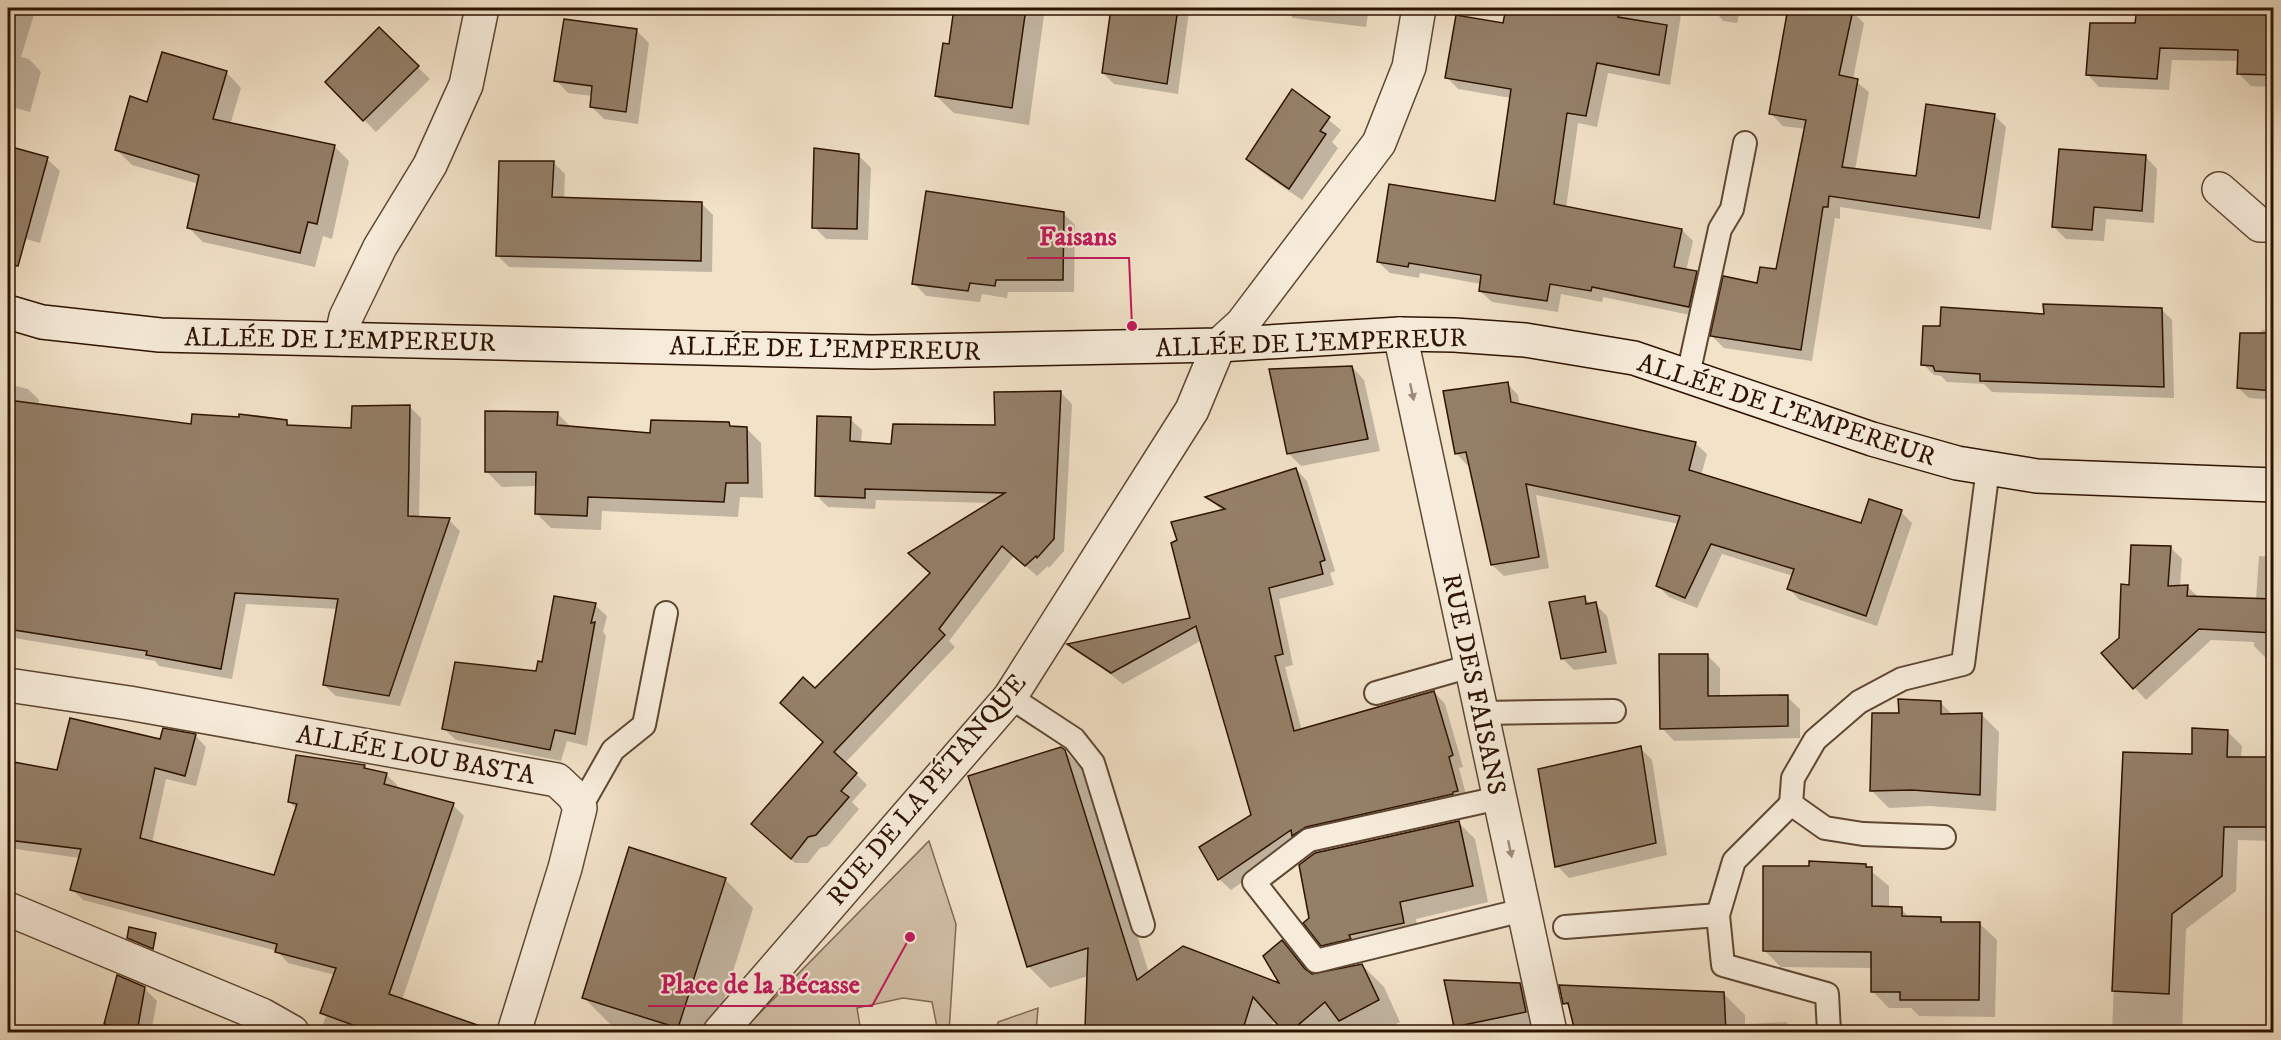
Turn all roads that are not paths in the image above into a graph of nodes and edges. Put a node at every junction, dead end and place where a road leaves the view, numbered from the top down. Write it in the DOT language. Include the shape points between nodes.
graph roads {
  1 [pos="482,8"];
  2 [pos="1419,8"];
  3 [pos="1745,143"];
  4 [pos="2219,189"];
  5 [pos="2274,225"];
  6 [pos="8,312"];
  7 [pos="1400,334"];
  8 [pos="341,339"];
  9 [pos="1219,345"];
  10 [pos="1688,375"];
  11 [pos="1988,468"];
  12 [pos="2274,485"];
  13 [pos="666,613"];
  14 [pos="1471,666"];
  15 [pos="8,685"];
  16 [pos="1376,693"];
  17 [pos="1010,697"];
  18 [pos="1614,711"];
  19 [pos="1481,713"];
  20 [pos="1499,798"];
  21 [pos="1791,804"];
  22 [pos="580,808"];
  23 [pos="1944,837"];
  24 [pos="8,909"];
  25 [pos="1523,910"];
  26 [pos="1718,915"];
  27 [pos="1143,925"];
  28 [pos="1565,927"];
  29 [pos="292,1032"];
  30 [pos="514,1032"];
  31 [pos="720,1032"];
  32 [pos="1550,1032"];
  33 [pos="1829,1032"];
  1 -- 8 [label="street" via="466,85 430,165 375,257 346,316"];
  2 -- 9 [label="street" via="1409,67 1379,143 1242,324"];
  3 -- 10 [label="lane" via="1732,209 1720,229"];
  4 -- 5 [label="street" via="2260,225"];
  6 -- 8 [label="street, ALLÉE DE L'EMPEREUR" via="42,322 160,335"];
  7 -- 9 [label="street, ALLÉE DE L'EMPEREUR"];
  7 -- 10 [label="street, ALLÉE DE L'EMPEREUR" via="1525,340 1634,358"];
  7 -- 14 [label="street, RUE DES FAISANS, one-way"];
  8 -- 9 [label="street, ALLÉE DE L'EMPEREUR" via="872,352"];
  9 -- 17 [label="street, RUE DE LA PÉTANQUE" via="1192,410"];
  10 -- 11 [label="street, ALLÉE DE L'EMPEREUR" via="1872,439"];
  11 -- 12 [label="street, ALLÉE DE L'EMPEREUR" via="2048,477"];
  11 -- 21 [label="lane" via="1963,664 1902,679 1859,702 1815,740 1793,778"];
  13 -- 22 [label="lane" via="644,725 613,750"];
  14 -- 16 [label="lane"];
  14 -- 19 [label="street, RUE DES FAISANS"];
  15 -- 22 [label="street, ALLÉE LOU BASTA" via="557,780"];
  17 -- 27 [label="lane" via="1074,739 1093,763"];
  17 -- 31 [label="street, RUE DE LA PÉTANQUE"];
  18 -- 19 [label="lane"];
  19 -- 20 [label="street, RUE DES FAISANS"];
  20 -- 25 [label="street, RUE DES FAISANS, one-way"];
  20 -- 25 [label="lane" via="1310,840 1254,882 1316,961"];
  21 -- 23 [label="lane" via="1825,828 1863,834"];
  21 -- 26 [label="lane" via="1734,861"];
  22 -- 30 [label="street"];
  24 -- 29 [label="street" via="262,1015"];
  25 -- 32 [label="street, RUE DES FAISANS"];
  26 -- 28 [label="lane"];
  26 -- 33 [label="lane" via="1723,965 1827,994"];
}
